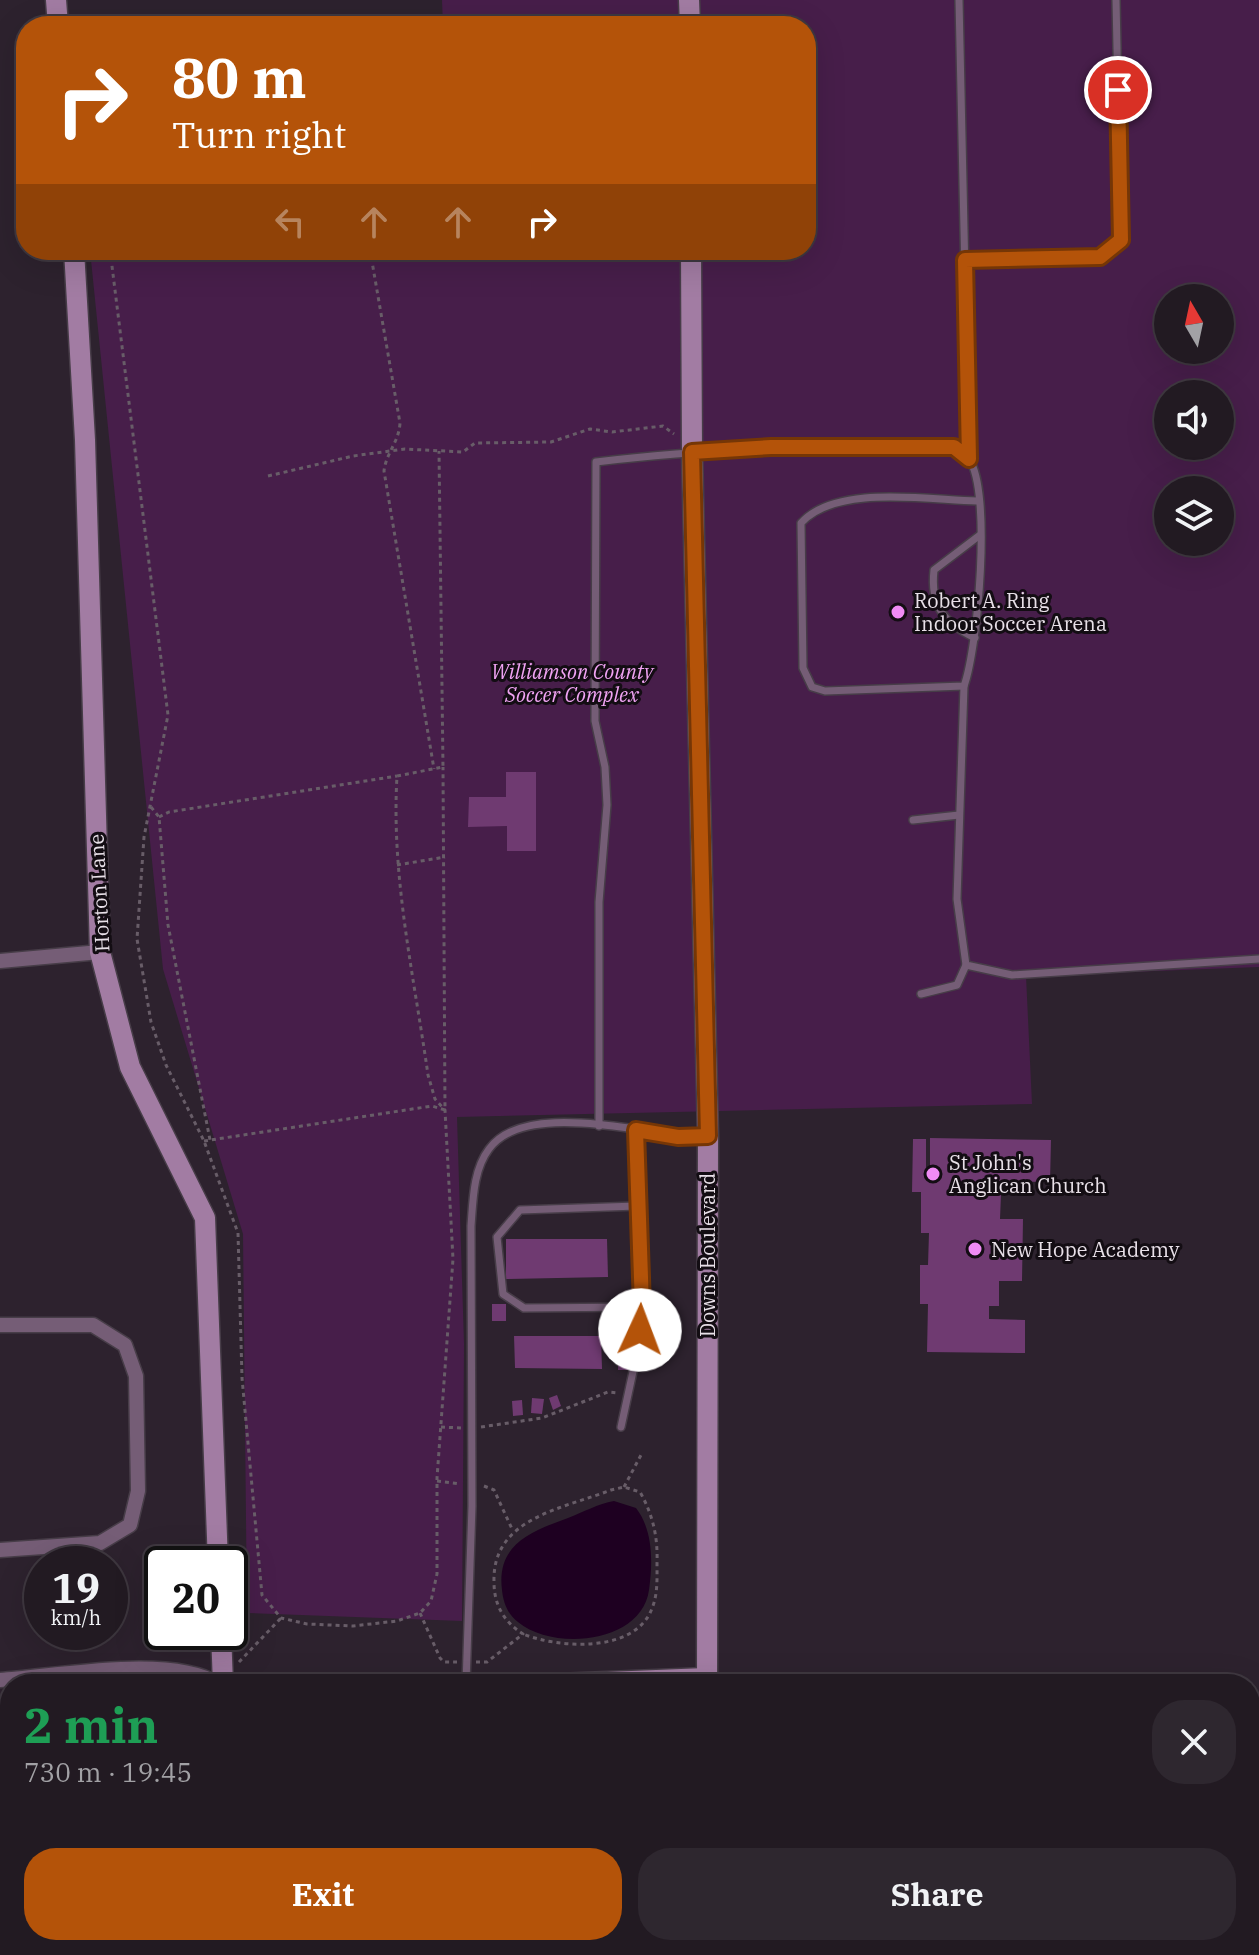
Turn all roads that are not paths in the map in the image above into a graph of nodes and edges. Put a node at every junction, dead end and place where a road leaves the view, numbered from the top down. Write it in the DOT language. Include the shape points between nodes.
graph roads {
  1 [pos="959,0"];
  2 [pos="1116,0"];
  3 [pos="75,260"];
  4 [pos="691,260"];
  5 [pos="965,260"];
  6 [pos="692,452"];
  7 [pos="969,459"];
  8 [pos="977,501"];
  9 [pos="980,535"];
  10 [pos="975,638"];
  11 [pos="964,686"];
  12 [pos="959,815"];
  13 [pos="913,820"];
  14 [pos="100,952"];
  15 [pos="1259,959"];
  16 [pos="0,961"];
  17 [pos="966,965"];
  18 [pos="921,994"];
  19 [pos="599,1126"];
  20 [pos="636,1130"];
  21 [pos="708,1136"];
  22 [pos="637,1206"];
  23 [pos="642,1307"];
  24 [pos="0,1325"];
  25 [pos="621,1427"];
  26 [pos="217,1546"];
  27 [pos="0,1550"];
  28 [pos="221,1650"];
  29 [pos="76,1674"];
  30 [pos="203,1674"];
  31 [pos="220,1674"];
  32 [pos="466,1674"];
  33 [pos="706,1674"];
  1 -- 5 [label="lane"];
  2 -- 5 [label="lane" via="1121,240 1100,257"];
  3 -- 14 [label="street, Horton Lane"];
  4 -- 6 [label="street, Downs Boulevard"];
  5 -- 7 [label="lane"];
  6 -- 7 [label="lane" via="954,447"];
  6 -- 19 [label="lane" via="596,462 595,721 607,805 599,902"];
  6 -- 21 [label="street, Downs Boulevard"];
  7 -- 8 [label="lane"];
  8 -- 9 [label="lane"];
  8 -- 11 [label="lane" via="857,498 830,503 801,523 803,668 812,687 825,691"];
  9 -- 10 [label="lane"];
  9 -- 10 [label="lane" via="934,570 932,588 937,610 952,627"];
  10 -- 11 [label="lane"];
  11 -- 12 [label="lane"];
  12 -- 13 [label="lane"];
  12 -- 17 [label="lane" via="957,899"];
  14 -- 16 [label="street"];
  14 -- 26 [label="street, Horton Lane" via="130,1067 205,1218"];
  15 -- 17 [label="lane" via="1012,975"];
  17 -- 18 [label="lane" via="957,985"];
  19 -- 20 [label="lane"];
  19 -- 32 [label="lane" via="529,1124 488,1149 475,1183"];
  20 -- 21 [label="lane"];
  20 -- 22 [label="lane"];
  21 -- 33 [label="street, Downs Boulevard"];
  22 -- 23 [label="lane"];
  22 -- 23 [label="lane" via="520,1210 497,1237 497,1253 503,1294 524,1308"];
  23 -- 25 [label="lane"];
  24 -- 27 [label="street" via="93,1325 125,1345 136,1376 138,1491 130,1525 100,1543"];
  28 -- 31 [label="street"];
  29 -- 30 [label="street" via="165,1667"];
}
